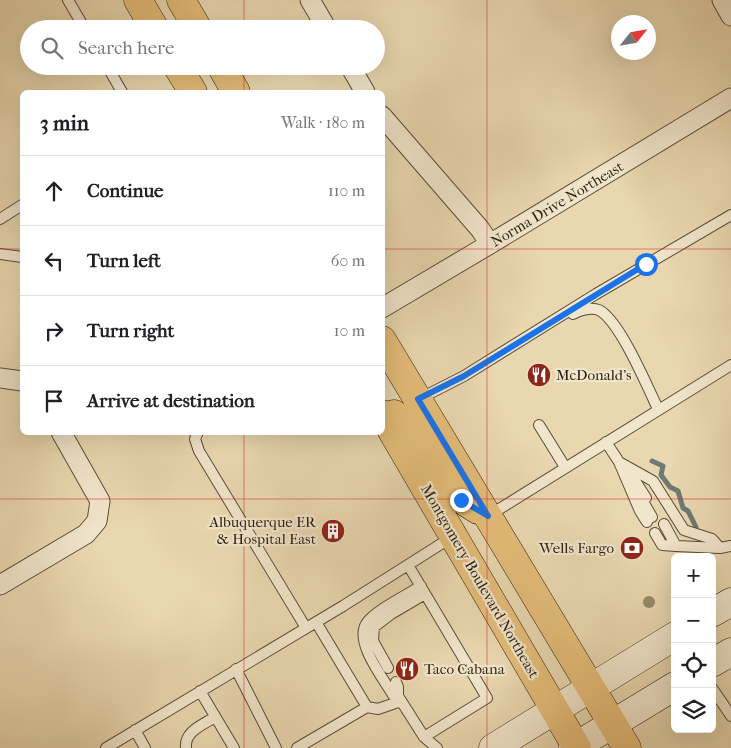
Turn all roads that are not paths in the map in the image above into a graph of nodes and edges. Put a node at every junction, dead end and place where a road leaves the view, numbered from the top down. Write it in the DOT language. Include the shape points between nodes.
graph roads {
  1 [pos="68,0"];
  2 [pos="138,0"];
  3 [pos="181,0"];
  4 [pos="310,0"];
  5 [pos="722,0"];
  6 [pos="731,16"];
  7 [pos="80,20"];
  8 [pos="150,20"];
  9 [pos="193,20"];
  10 [pos="322,20"];
  11 [pos="112,75"];
  12 [pos="183,75"];
  13 [pos="226,75"];
  14 [pos="355,75"];
  15 [pos="121,90"];
  16 [pos="192,90"];
  17 [pos="235,90"];
  18 [pos="364,90"];
  19 [pos="731,98"];
  20 [pos="385,119"];
  21 [pos="20,206"];
  22 [pos="731,215"];
  23 [pos="0,219"];
  24 [pos="490,244"];
  25 [pos="0,254"];
  26 [pos="20,257"];
  27 [pos="385,306"];
  28 [pos="385,345"];
  29 [pos="731,365"];
  30 [pos="0,378"];
  31 [pos="467,380"];
  32 [pos="20,381"];
  33 [pos="418,399"];
  34 [pos="385,405"];
  35 [pos="658,409"];
  36 [pos="385,419"];
  37 [pos="539,425"];
  38 [pos="63,435"];
  39 [pos="197,435"];
  40 [pos="606,442"];
  41 [pos="623,464"];
  42 [pos="565,467"];
  43 [pos="488,516"];
  44 [pos="652,517"];
  45 [pos="659,529"];
  46 [pos="453,536"];
  47 [pos="731,546"];
  48 [pos="720,548"];
  49 [pos="408,565"];
  50 [pos="0,585"];
  51 [pos="423,590"];
  52 [pos="731,602"];
  53 [pos="716,611"];
  54 [pos="316,622"];
  55 [pos="306,628"];
  56 [pos="671,638"];
  57 [pos="388,668"];
  58 [pos="236,669"];
  59 [pos="396,682"];
  60 [pos="592,687"];
  61 [pos="672,688"];
  62 [pos="200,691"];
  63 [pos="716,694"];
  64 [pos="399,698"];
  65 [pos="366,706"];
  66 [pos="555,710"];
  67 [pos="731,716"];
  68 [pos="215,717"];
  69 [pos="612,724"];
  70 [pos="135,730"];
  71 [pos="424,737"];
  72 [pos="575,747"];
  73 [pos="106,748"];
  74 [pos="145,748"];
  75 [pos="186,748"];
  76 [pos="234,748"];
  77 [pos="276,748"];
  78 [pos="297,748"];
  79 [pos="437,748"];
  80 [pos="493,748"];
  81 [pos="627,748"];
  1 -- 7 [label="lane"];
  2 -- 8 [label="main road"];
  3 -- 9 [label="main road"];
  4 -- 10 [label="street"];
  5 -- 6 [label="street"];
  11 -- 15 [label="lane"];
  12 -- 16 [label="main road"];
  13 -- 17 [label="main road"];
  14 -- 18 [label="street"];
  19 -- 24 [label="street, Norma Drive Northeast"];
  20 -- 24 [label="street"];
  21 -- 23 [label="lane"];
  22 -- 33 [label="lane" via="464,376"];
  24 -- 27 [label="street, Norma Drive Northeast"];
  25 -- 26 [label="lane"];
  28 -- 33 [label="main road"];
  29 -- 35 [label="lane"];
  30 -- 32 [label="street"];
  31 -- 35 [label="lane" via="580,310 597,309 618,329"];
  33 -- 43 [label="main road"];
  34 -- 43 [label="main road" via="422,443 449,488 461,500"];
  35 -- 40 [label="lane"];
  36 -- 46 [label="main road, Montgomery Boulevard Northeast"];
  37 -- 42 [label="lane"];
  38 -- 50 [label="street" via="100,501 97,521 86,534"];
  39 -- 55 [label="lane" via="199,452"];
  40 -- 41 [label="lane"];
  40 -- 42 [label="lane"];
  41 -- 44 [label="lane"];
  41 -- 48 [label="lane" via="653,480 684,530 712,539"];
  42 -- 43 [label="lane"];
  43 -- 60 [label="main road"];
  45 -- 48 [label="lane" via="662,544"];
  46 -- 49 [label="lane"];
  46 -- 66 [label="main road, Montgomery Boulevard Northeast"];
  47 -- 48 [label="lane"];
  49 -- 51 [label="lane"];
  49 -- 54 [label="lane"];
  51 -- 57 [label="lane" via="374,627 373,641"];
  51 -- 64 [label="lane" via="379,612 366,624 363,638 368,654 393,694"];
  51 -- 71 [label="lane" via="487,698"];
  52 -- 53 [label="main road"];
  54 -- 55 [label="lane"];
  54 -- 65 [label="lane"];
  55 -- 58 [label="lane"];
  56 -- 60 [label="main road"];
  58 -- 62 [label="lane"];
  58 -- 77 [label="lane"];
  59 -- 64 [label="lane"];
  60 -- 66 [label="main road"];
  60 -- 69 [label="main road"];
  61 -- 69 [label="main road"];
  62 -- 68 [label="lane"];
  62 -- 70 [label="lane"];
  63 -- 67 [label="lane"];
  64 -- 65 [label="lane" via="378,709"];
  64 -- 71 [label="lane"];
  65 -- 78 [label="lane"];
  66 -- 72 [label="main road, Montgomery Boulevard Northeast"];
  66 -- 80 [label="main road"];
  68 -- 75 [label="lane" via="190,733 185,742"];
  68 -- 76 [label="lane"];
  69 -- 72 [label="main road"];
  69 -- 81 [label="main road"];
  70 -- 73 [label="lane"];
  70 -- 74 [label="lane"];
  71 -- 79 [label="lane"];
}
